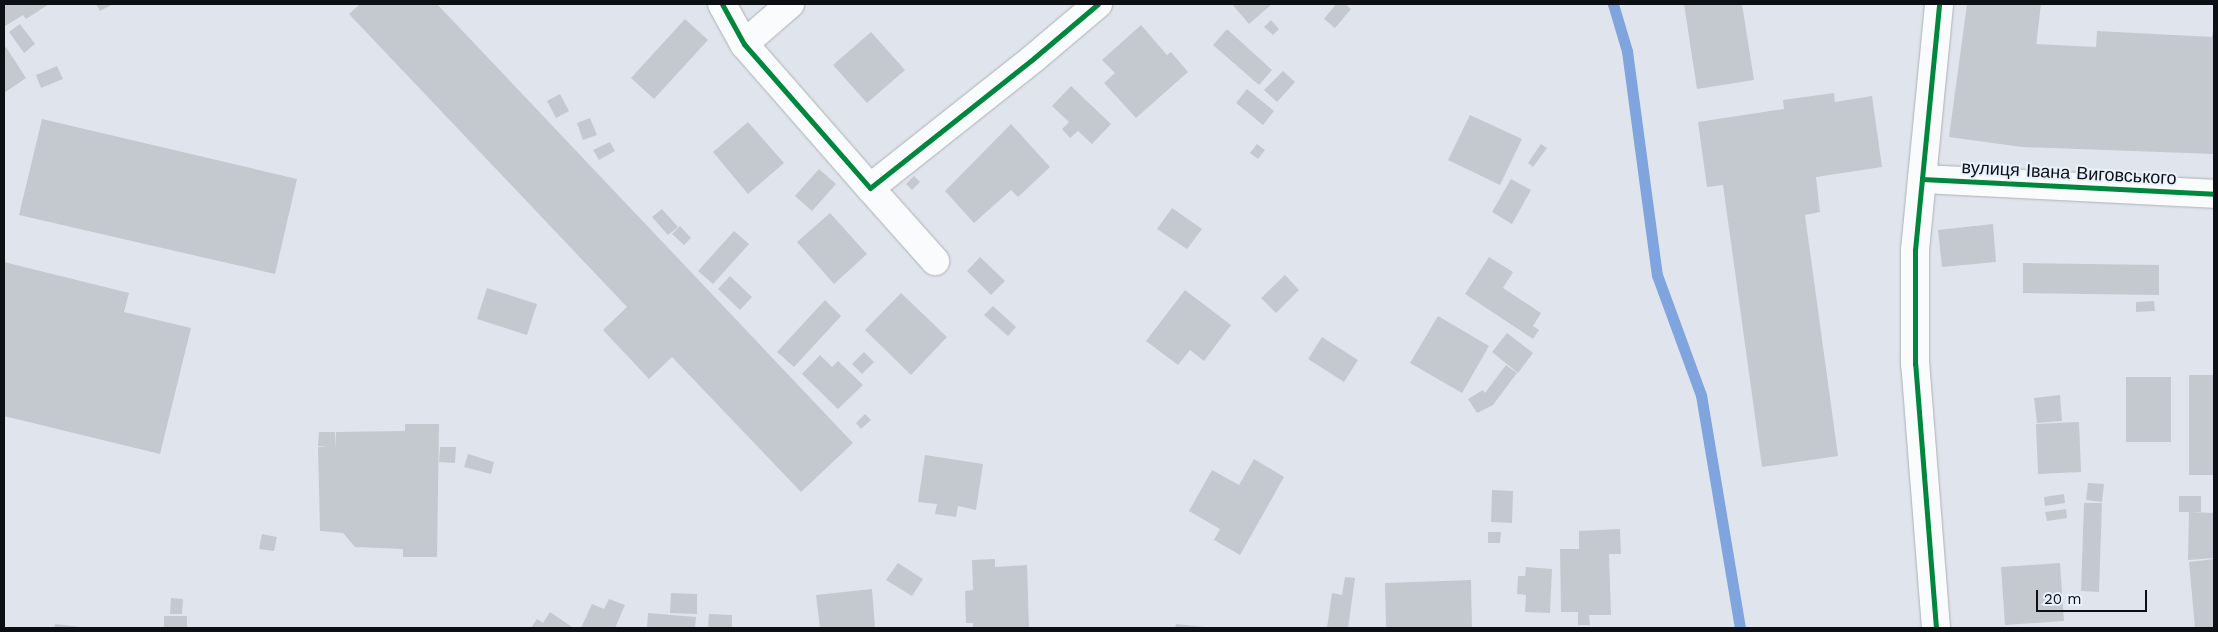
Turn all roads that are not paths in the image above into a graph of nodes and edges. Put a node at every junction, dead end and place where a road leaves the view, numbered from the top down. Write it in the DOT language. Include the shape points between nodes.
graph roads {
  1 [pos="722,4"];
  2 [pos="790,4"];
  3 [pos="1098,4"];
  4 [pos="1939,4"];
  5 [pos="744,44"];
  6 [pos="1922,179"];
  7 [pos="870,188"];
  8 [pos="2214,194"];
  9 [pos="935,261"];
  10 [pos="1936,628"];
  1 -- 5 [label="street"];
  2 -- 5 [label="street"];
  3 -- 7 [label="street"];
  4 -- 6 [label="street"];
  5 -- 7 [label="street"];
  6 -- 8 [label="street, вулиця Івана Виговського"];
  6 -- 10 [label="street" via="1915,250 1915,364"];
  7 -- 9 [label="street"];
}
